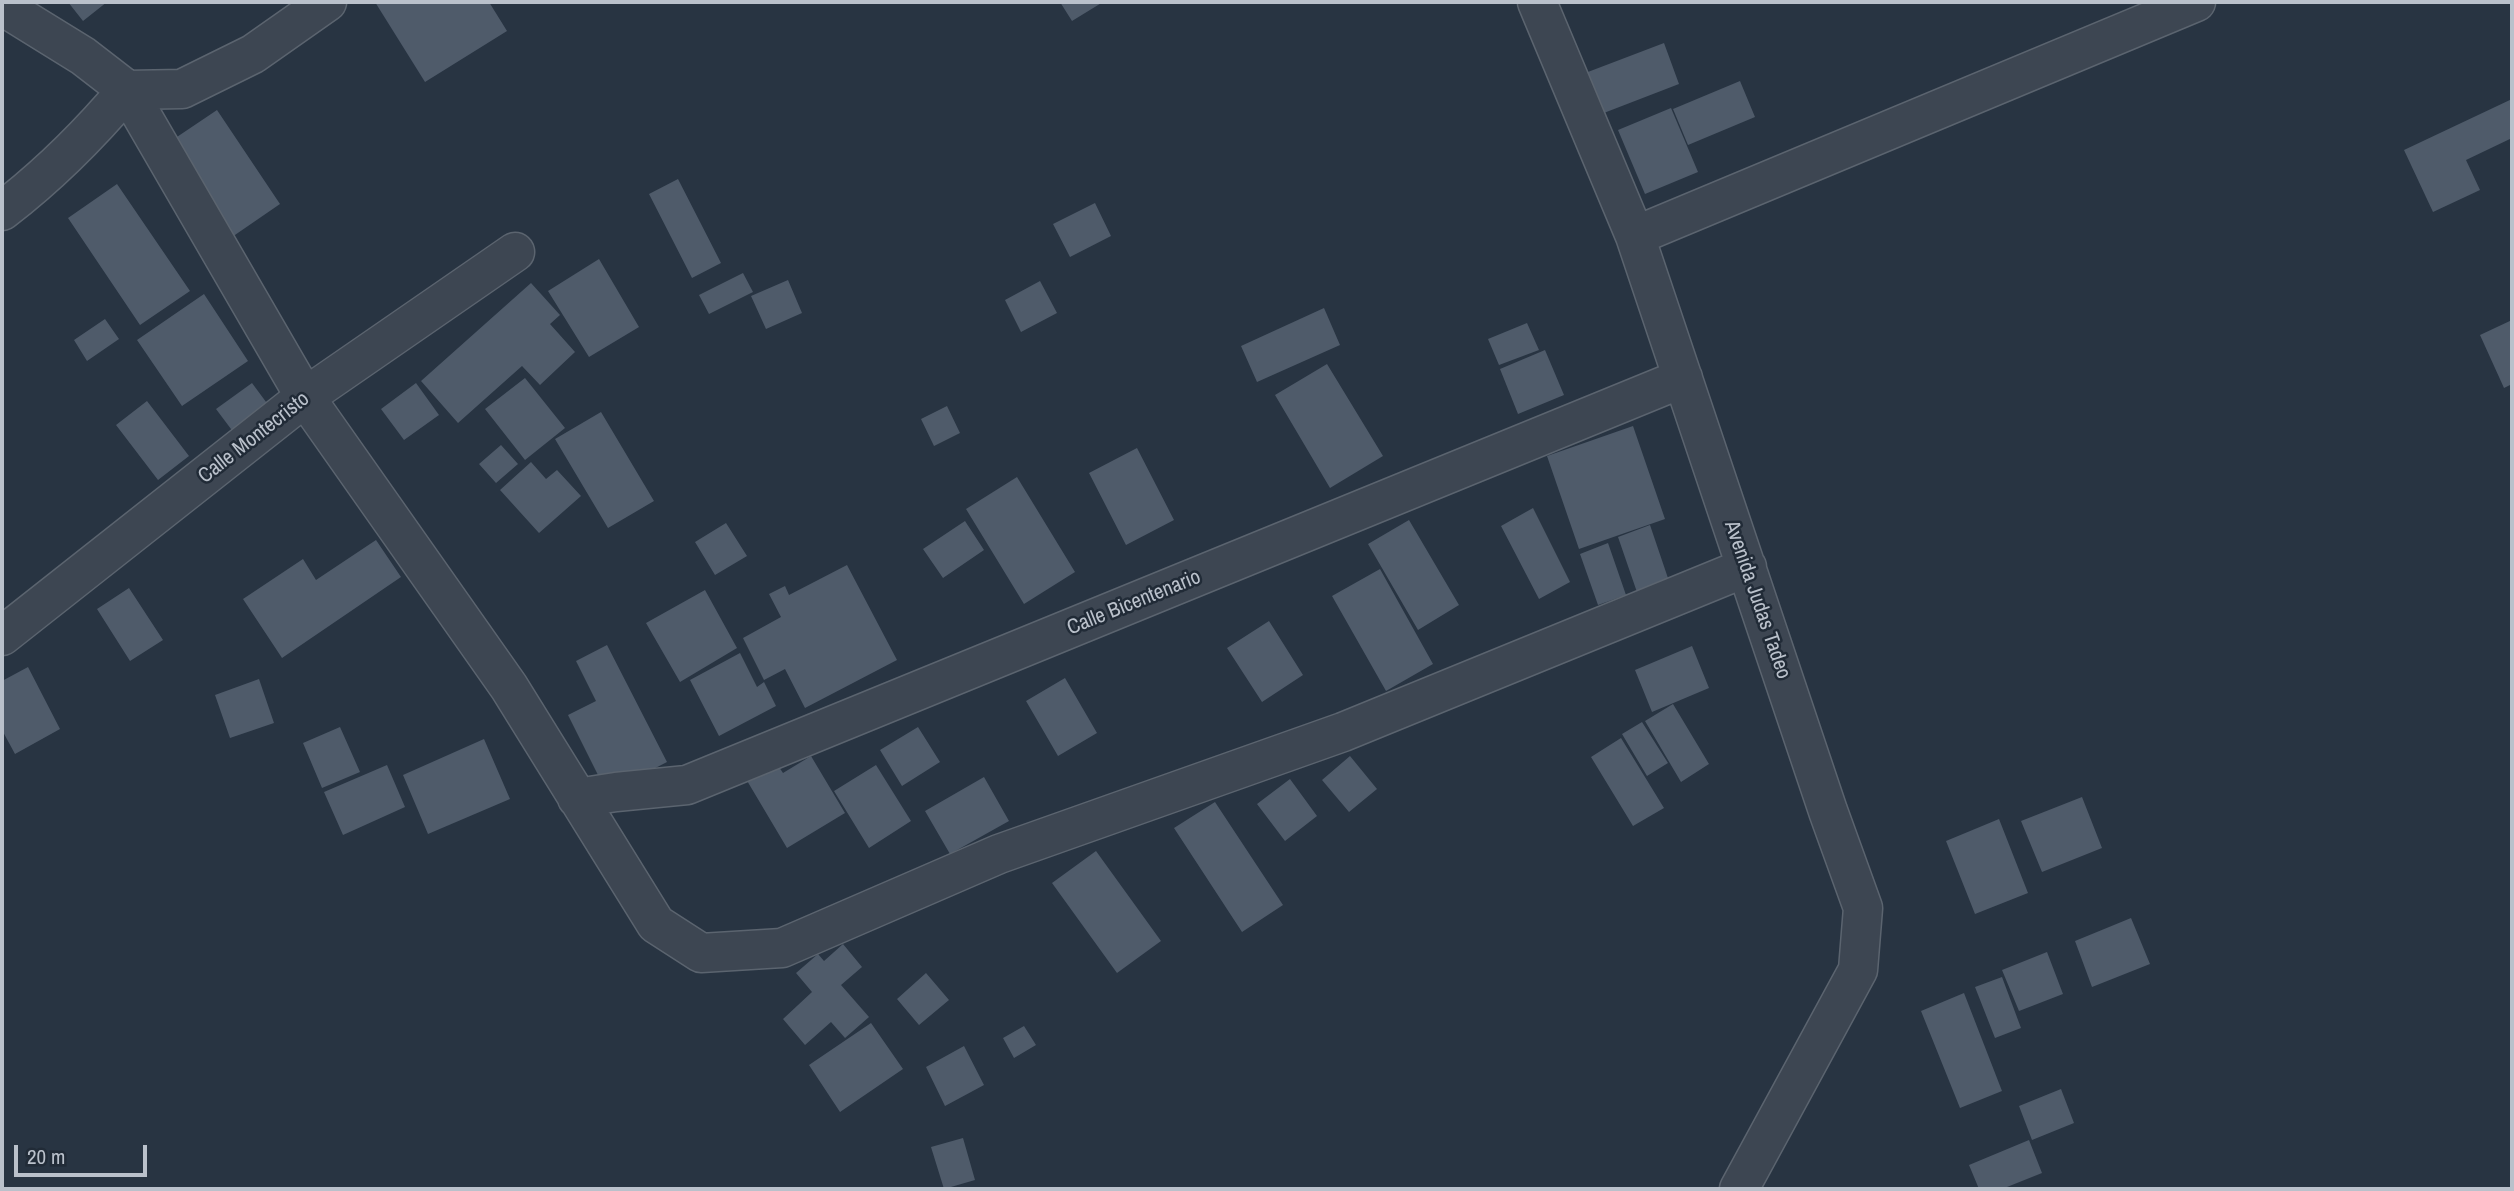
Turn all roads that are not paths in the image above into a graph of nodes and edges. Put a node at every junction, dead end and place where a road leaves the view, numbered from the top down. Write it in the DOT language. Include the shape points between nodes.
graph roads {
  1 [pos="1537,2"];
  2 [pos="2196,2"];
  3 [pos="323,3"];
  4 [pos="2,6"];
  5 [pos="127,90"];
  6 [pos="2,211"];
  7 [pos="1635,236"];
  8 [pos="515,252"];
  9 [pos="1683,378"];
  10 [pos="305,397"];
  11 [pos="1747,567"];
  12 [pos="2,636"];
  13 [pos="577,798"];
  14 [pos="1739,1189"];
  1 -- 7 [label="street, Avenida Judas Tadeo"];
  2 -- 7 [label="street"];
  3 -- 5 [label="street" via="253,54 182,89"];
  4 -- 5 [label="street" via="83,56"];
  5 -- 6 [label="street" via="93,131"];
  5 -- 10 [label="street"];
  7 -- 9 [label="street, Avenida Judas Tadeo"];
  8 -- 10 [label="street, Calle Montecristo"];
  9 -- 11 [label="street, Avenida Judas Tadeo"];
  9 -- 13 [label="street, Calle Bicentenario" via="687,785"];
  10 -- 12 [label="street, Calle Montecristo"];
  10 -- 13 [label="street" via="509,687"];
  11 -- 13 [label="street" via="1343,732 999,854 782,948 701,953 656,924"];
  11 -- 14 [label="street, Avenida Judas Tadeo" via="1863,908 1858,970"];
}
